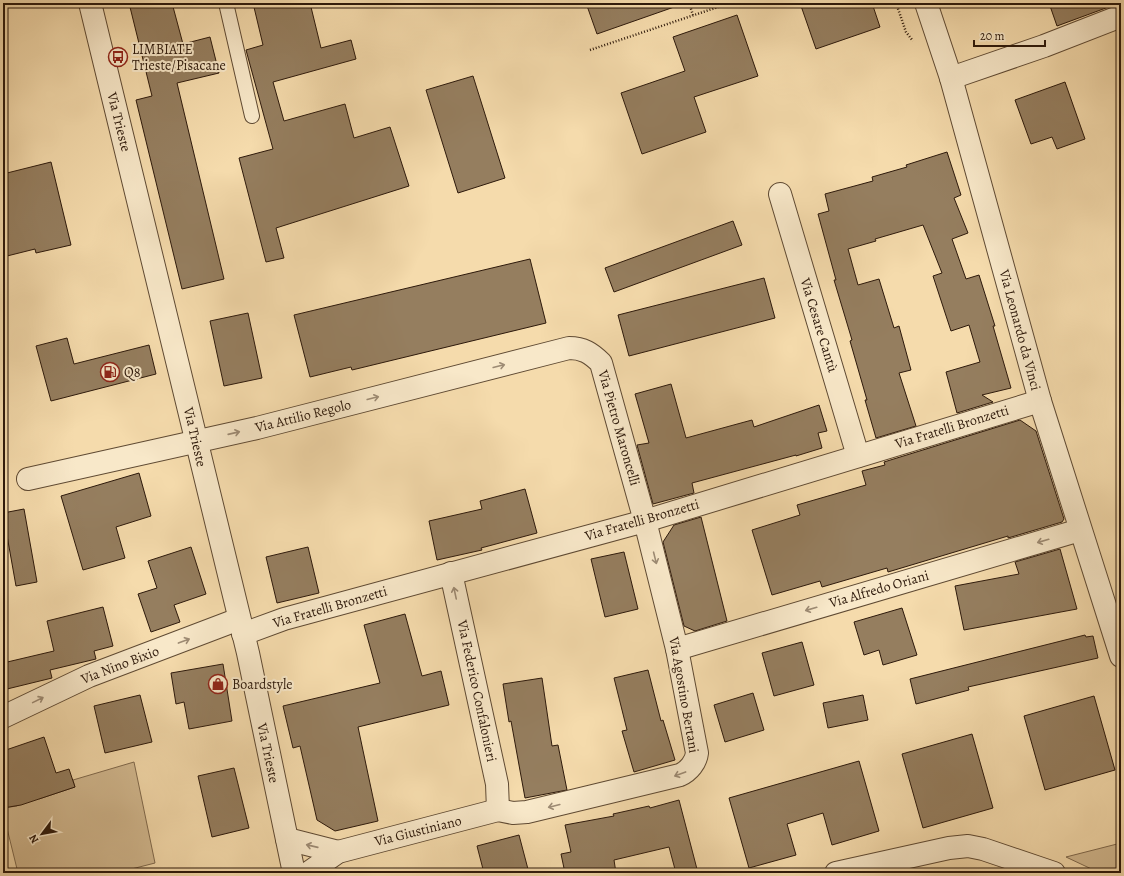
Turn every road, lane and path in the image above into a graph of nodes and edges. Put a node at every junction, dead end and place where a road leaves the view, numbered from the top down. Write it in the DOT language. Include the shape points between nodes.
graph roads {
  1 [pos="90,3"];
  2 [pos="226,3"];
  3 [pos="689,3"];
  4 [pos="730,3"];
  5 [pos="896,3"];
  6 [pos="926,3"];
  7 [pos="694,15"];
  8 [pos="1121,16"];
  9 [pos="914,42"];
  10 [pos="590,50"];
  11 [pos="951,78"];
  12 [pos="252,116"];
  13 [pos="780,194"];
  14 [pos="578,348"];
  15 [pos="1040,401"];
  16 [pos="196,442"];
  17 [pos="858,456"];
  18 [pos="28,479"];
  19 [pos="645,520"];
  20 [pos="1080,530"];
  21 [pos="451,572"];
  22 [pos="241,627"];
  23 [pos="677,649"];
  24 [pos="1121,656"];
  25 [pos="3,717"];
  26 [pos="498,810"];
  27 [pos="287,840"];
  28 [pos="338,852"];
  29 [pos="294,873"];
  30 [pos="308,873"];
  31 [pos="836,873"];
  32 [pos="1054,873"];
  1 -- 16 [label="street, Via Trieste"];
  2 -- 12 [label="lane"];
  3 -- 7 [label="path"];
  4 -- 7 [label="path"];
  5 -- 9 [label="path" via="906,32"];
  6 -- 11 [label="street, Via Leonardo da Vinci"];
  7 -- 10 [label="path"];
  8 -- 11 [label="street"];
  11 -- 15 [label="street, Via Leonardo da Vinci"];
  13 -- 17 [label="street, Via Cesare Cantù"];
  16 -- 14 [label="street, Via Attilio Regolo, one-way" via="569,348"];
  14 -- 19 [label="street, Via Pietro Maroncelli" via="588,352 601,363"];
  15 -- 17 [label="street, Via Fratelli Bronzetti"];
  15 -- 20 [label="street, Via Leonardo da Vinci"];
  16 -- 18 [label="street, Via Attilio Regolo"];
  16 -- 22 [label="street, Via Trieste"];
  17 -- 19 [label="street, Via Fratelli Bronzetti"];
  19 -- 21 [label="street, Via Fratelli Bronzetti"];
  19 -- 23 [label="street, Via Agostino Bertani, one-way"];
  20 -- 23 [label="street, Via Alfredo Oriani, one-way"];
  20 -- 24 [label="street, Via Leonardo da Vinci"];
  21 -- 22 [label="street, Via Fratelli Bronzetti" via="284,618"];
  26 -- 21 [label="street, Via Federico Confalonieri, one-way" via="497,784"];
  25 -- 22 [label="street, Via Nino Bixio, one-way" via="89,676"];
  22 -- 27 [label="street, Via Trieste"];
  23 -- 26 [label="street, Via Agostino Bertani, one-way" via="697,753 686,772 527,812"];
  26 -- 28 [label="street, Via Giustiniano"];
  28 -- 27 [label="street, Via Giustiniano, one-way"];
  27 -- 29 [label="street, Via Trieste"];
  28 -- 30 [label="street, Via Giustiniano"];
  31 -- 32 [label="street" via="968,846 993,851"];
}
